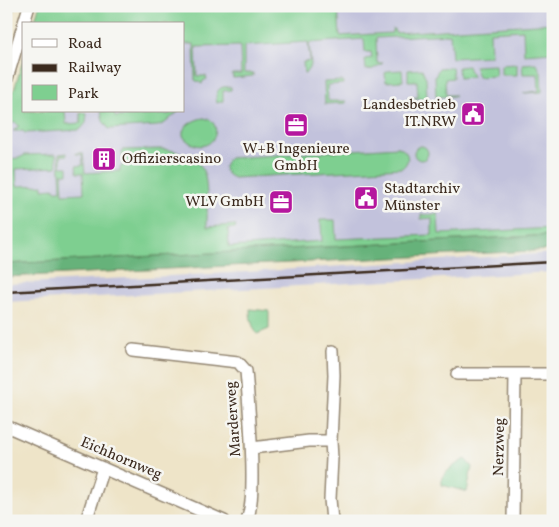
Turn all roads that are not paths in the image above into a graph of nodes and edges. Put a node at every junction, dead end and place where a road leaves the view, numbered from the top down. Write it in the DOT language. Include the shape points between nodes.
graph roads {
  1 [pos="29,6"];
  2 [pos="24,22"];
  3 [pos="22,29"];
  4 [pos="6,82"];
  5 [pos="133,350"];
  6 [pos="333,351"];
  7 [pos="457,374"];
  8 [pos="515,374"];
  9 [pos="553,374"];
  10 [pos="6,426"];
  11 [pos="331,440"];
  12 [pos="252,448"];
  13 [pos="103,468"];
  14 [pos="86,521"];
  15 [pos="224,521"];
  16 [pos="247,521"];
  17 [pos="332,521"];
  18 [pos="513,521"];
  1 -- 2 [label="street"];
  3 -- 4 [label="street"];
  5 -- 12 [label="street, Marderweg" via="238,362 246,371"];
  6 -- 11 [label="street"];
  7 -- 8 [label="street"];
  8 -- 9 [label="street"];
  8 -- 18 [label="street, Nerzweg"];
  10 -- 13 [label="street, Eichhornweg"];
  11 -- 12 [label="street"];
  11 -- 17 [label="street"];
  12 -- 16 [label="street, Marderweg" via="252,490"];
  13 -- 14 [label="street"];
  13 -- 15 [label="street, Eichhornweg"];
}
